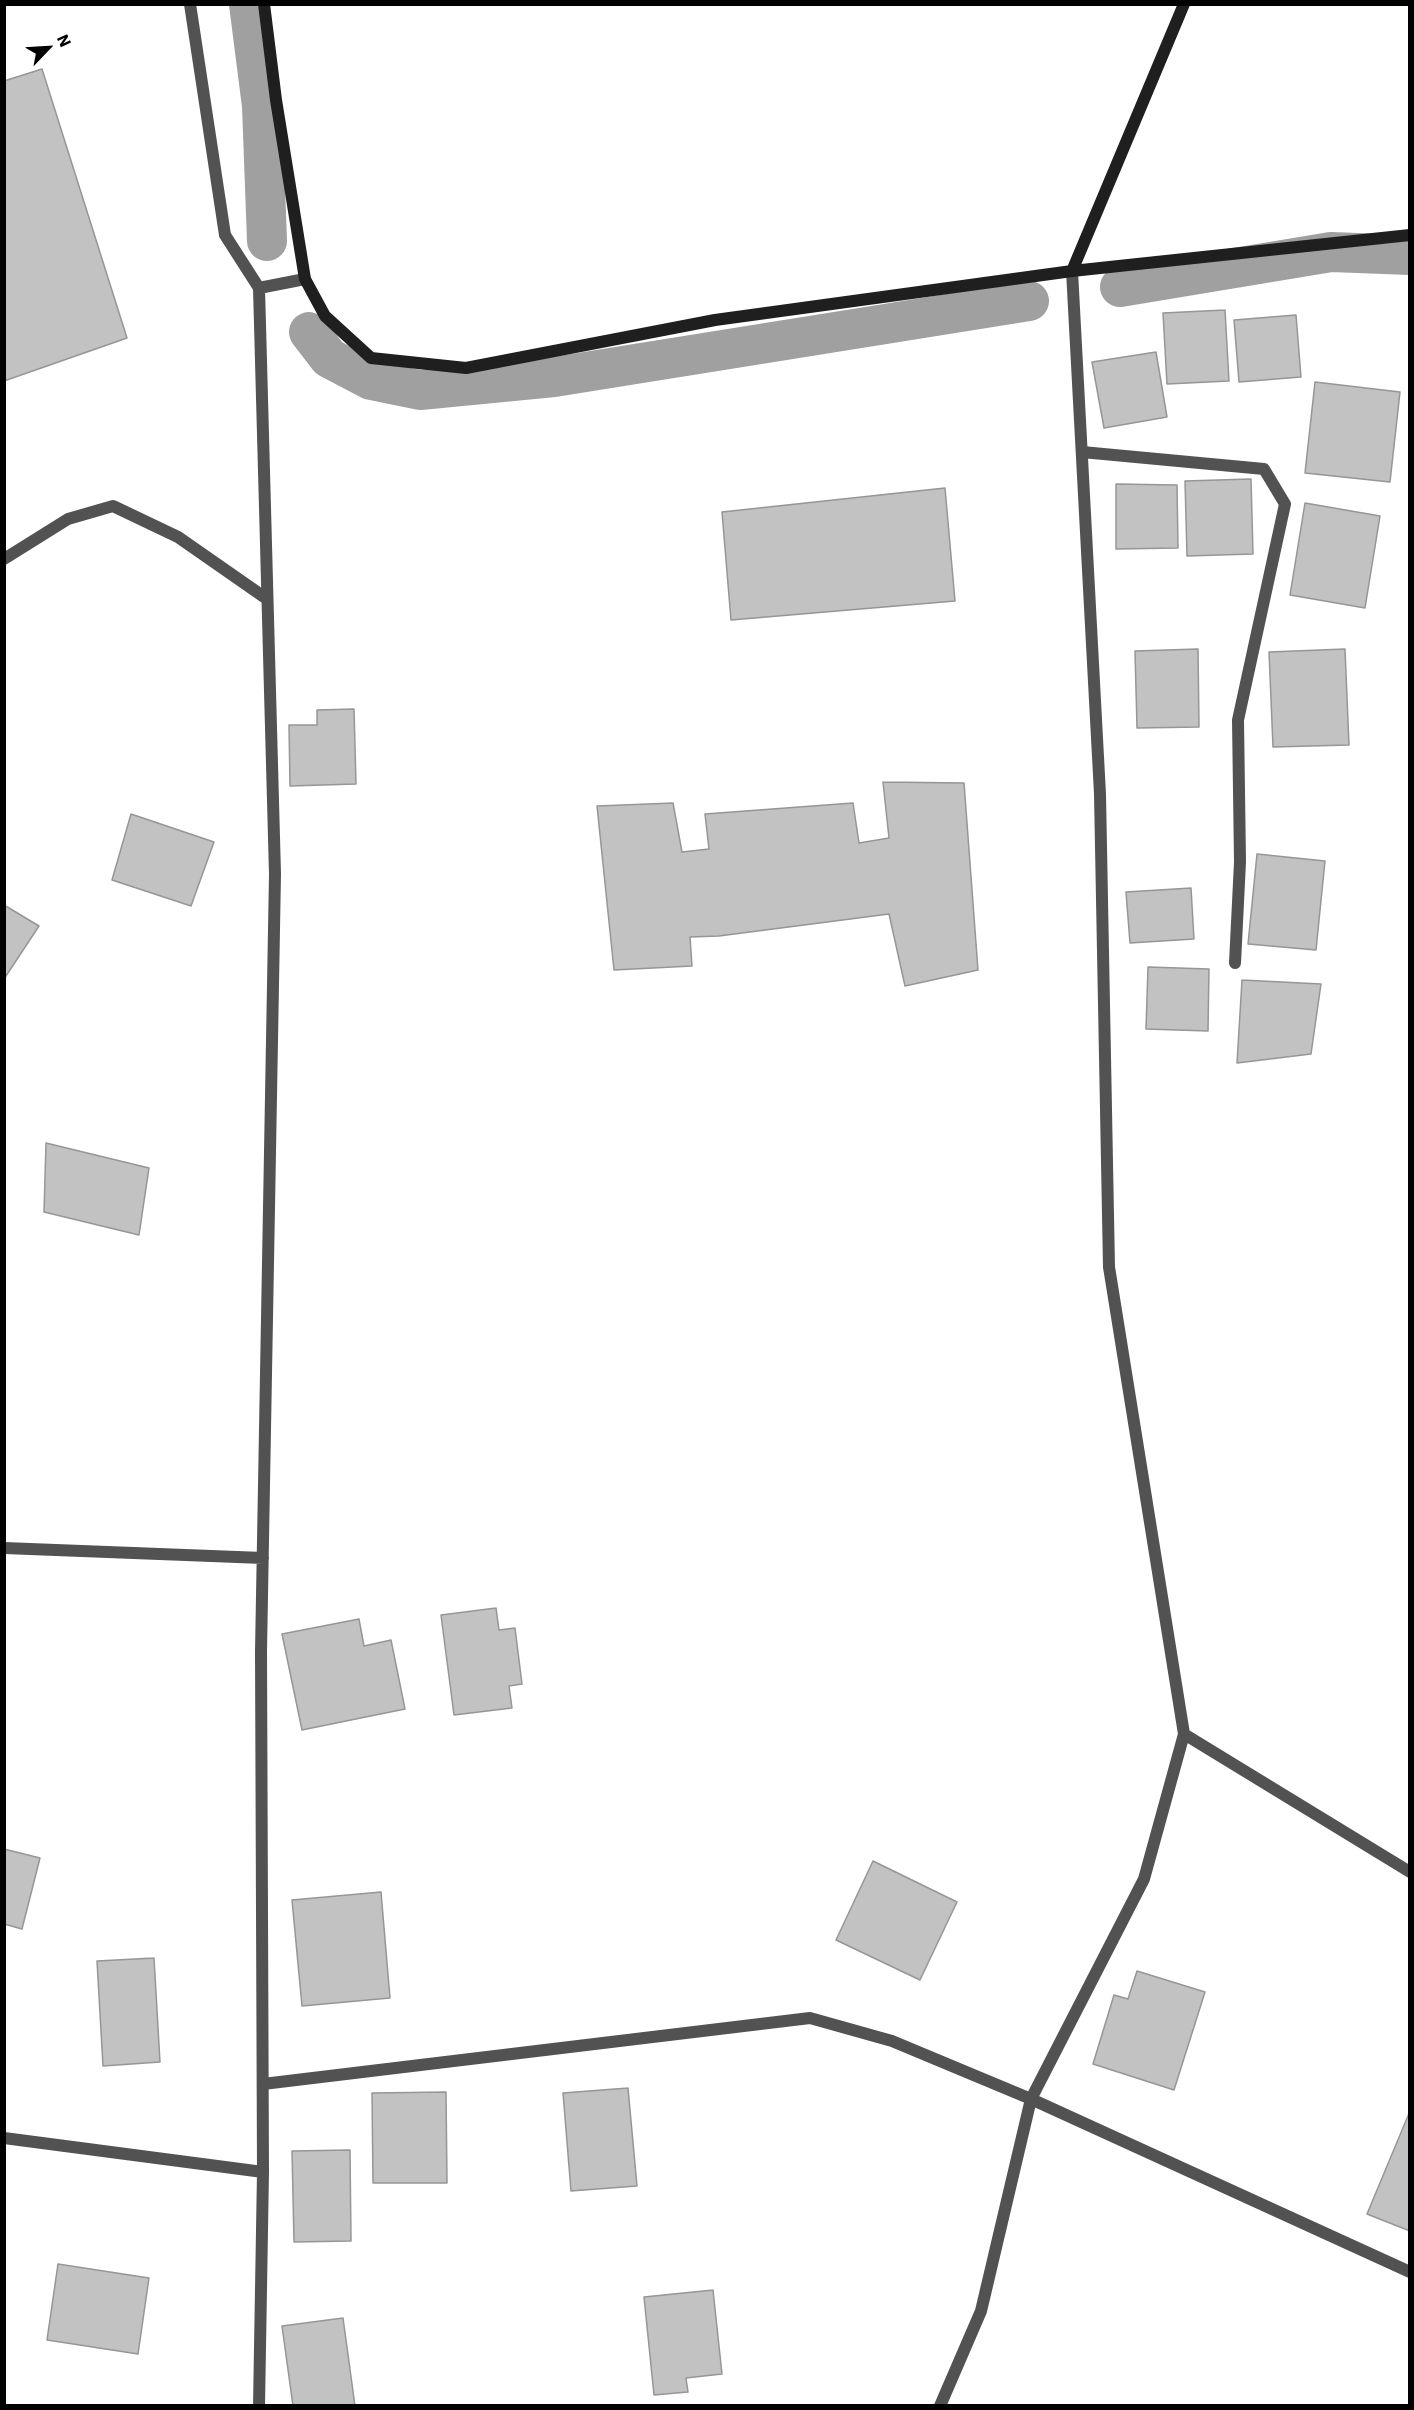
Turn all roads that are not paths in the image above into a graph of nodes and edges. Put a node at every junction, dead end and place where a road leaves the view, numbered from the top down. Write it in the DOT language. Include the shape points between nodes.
graph roads {
  1 [pos="190,4"];
  2 [pos="264,4"];
  3 [pos="1184,4"];
  4 [pos="1410,235"];
  5 [pos="1072,271"];
  6 [pos="305,279"];
  7 [pos="258,288"];
  8 [pos="1082,452"];
  9 [pos="4,559"];
  10 [pos="267,599"];
  11 [pos="1235,963"];
  12 [pos="4,1548"];
  13 [pos="262,1558"];
  14 [pos="1184,1734"];
  15 [pos="1410,1872"];
  16 [pos="263,2084"];
  17 [pos="1030,2099"];
  18 [pos="4,2138"];
  19 [pos="263,2172"];
  20 [pos="1410,2272"];
  21 [pos="259,2406"];
  22 [pos="940,2406"];
  1 -- 7 [label="street" via="225,235"];
  2 -- 6 [label="street"];
  3 -- 5 [label="street"];
  4 -- 5 [label="street"];
  5 -- 6 [label="street" via="715,320 466,368 371,358 325,316"];
  5 -- 8 [label="street"];
  6 -- 7 [label="street"];
  7 -- 10 [label="street"];
  8 -- 11 [label="street" via="1264,469 1285,504 1238,720 1240,862"];
  8 -- 14 [label="street" via="1100,794 1109,1268"];
  9 -- 10 [label="street" via="68,519 113,506 178,537"];
  10 -- 13 [label="street" via="275,874"];
  12 -- 13 [label="street"];
  13 -- 16 [label="street"];
  14 -- 15 [label="street"];
  14 -- 17 [label="street" via="1144,1879"];
  16 -- 17 [label="street" via="810,2018 892,2041"];
  16 -- 19 [label="street"];
  17 -- 20 [label="street"];
  17 -- 22 [label="street" via="981,2311"];
  18 -- 19 [label="street"];
  19 -- 21 [label="street"];
}
